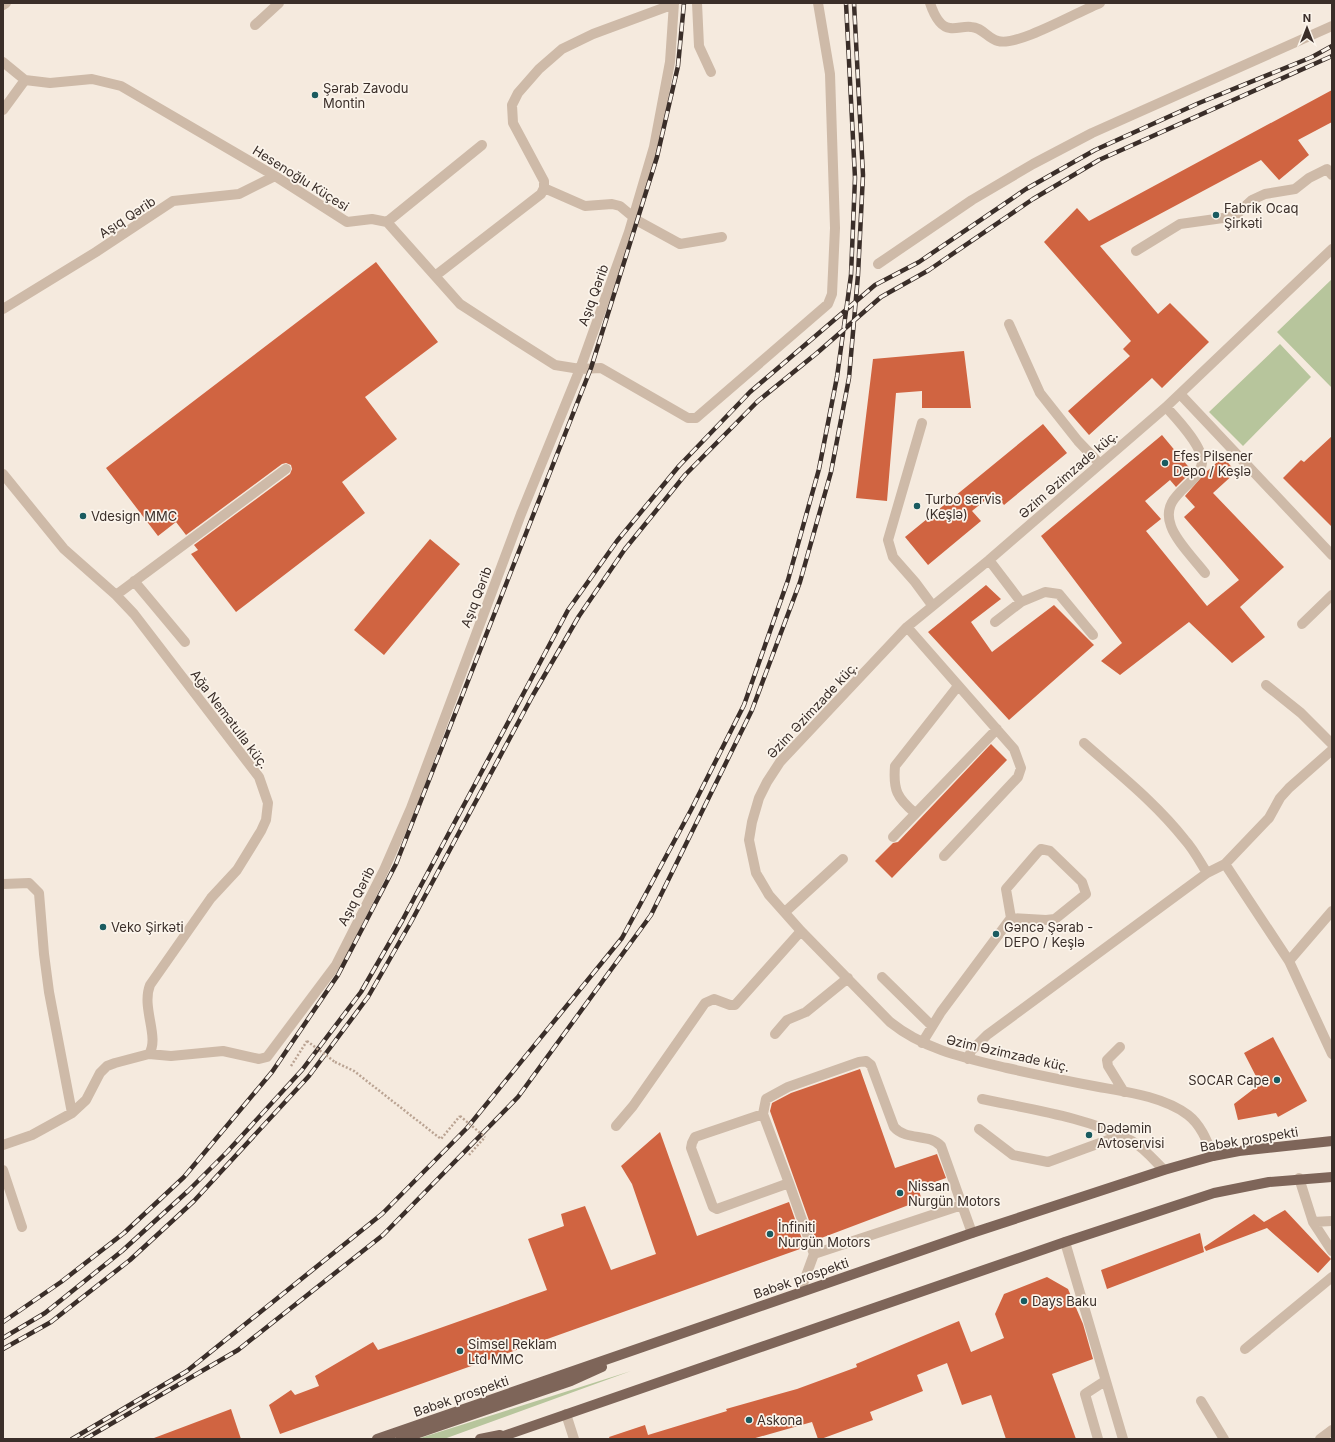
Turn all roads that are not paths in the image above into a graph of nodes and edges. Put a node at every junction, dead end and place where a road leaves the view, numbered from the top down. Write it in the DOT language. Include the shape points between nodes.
graph roads {
  1 [pos="6,3"];
  2 [pos="279,3"];
  3 [pos="674,3"];
  4 [pos="697,3"];
  5 [pos="818,3"];
  6 [pos="930,3"];
  7 [pos="1100,3"];
  8 [pos="3,5"];
  9 [pos="255,25"];
  10 [pos="1332,26"];
  11 [pos="3,62"];
  12 [pos="711,72"];
  13 [pos="25,80"];
  14 [pos="3,110"];
  15 [pos="482,145"];
  16 [pos="1330,170"];
  17 [pos="275,176"];
  18 [pos="544,188"];
  19 [pos="633,218"];
  20 [pos="387,222"];
  21 [pos="722,238"];
  22 [pos="1332,249"];
  23 [pos="1136,251"];
  24 [pos="878,264"];
  25 [pos="435,276"];
  26 [pos="3,309"];
  27 [pos="1009,324"];
  28 [pos="580,369"];
  29 [pos="1180,394"];
  30 [pos="1166,407"];
  31 [pos="922,422"];
  32 [pos="1099,463"];
  33 [pos="286,469"];
  34 [pos="3,474"];
  35 [pos="1332,555"];
  36 [pos="989,560"];
  37 [pos="1204,574"];
  38 [pos="134,580"];
  39 [pos="116,595"];
  40 [pos="1332,595"];
  41 [pos="1021,602"];
  42 [pos="932,605"];
  43 [pos="995,622"];
  44 [pos="1302,624"];
  45 [pos="907,627"];
  46 [pos="1093,635"];
  47 [pos="185,642"];
  48 [pos="1266,684"];
  49 [pos="958,686"];
  50 [pos="997,729"];
  51 [pos="1084,743"];
  52 [pos="1332,744"];
  53 [pos="1332,750"];
  54 [pos="915,813"];
  55 [pos="894,837"];
  56 [pos="944,856"];
  57 [pos="843,859"];
  58 [pos="1225,864"];
  59 [pos="1207,873"];
  60 [pos="3,884"];
  61 [pos="1332,911"];
  62 [pos="784,912"];
  63 [pos="1010,918"];
  64 [pos="801,932"];
  65 [pos="1289,961"];
  66 [pos="882,977"];
  67 [pos="848,978"];
  68 [pos="932,1026"];
  69 [pos="775,1034"];
  70 [pos="922,1043"];
  71 [pos="1120,1047"];
  72 [pos="149,1054"];
  73 [pos="1332,1054"];
  74 [pos="968,1059"];
  75 [pos="1124,1092"];
  76 [pos="982,1099"];
  77 [pos="72,1113"];
  78 [pos="763,1114"];
  79 [pos="616,1126"];
  80 [pos="980,1129"];
  81 [pos="1119,1136"];
  82 [pos="1332,1141"];
  83 [pos="3,1145"];
  84 [pos="1213,1156"];
  85 [pos="3,1170"];
  86 [pos="1164,1170"];
  87 [pos="1332,1177"];
  88 [pos="1299,1178"];
  89 [pos="789,1183"];
  90 [pos="962,1205"];
  91 [pos="1332,1221"];
  92 [pos="1313,1222"];
  93 [pos="22,1227"];
  94 [pos="972,1233"];
  95 [pos="1065,1242"];
  96 [pos="1332,1251"];
  97 [pos="814,1254"];
  98 [pos="1332,1277"];
  99 [pos="800,1292"];
  100 [pos="668,1338"];
  101 [pos="1245,1350"];
  102 [pos="1105,1381"];
  103 [pos="1201,1400"];
  104 [pos="566,1414"];
  105 [pos="1332,1430"];
  106 [pos="515,1432"];
  107 [pos="377,1439"];
  108 [pos="401,1439"];
  109 [pos="480,1439"];
  110 [pos="494,1439"];
  111 [pos="574,1439"];
  112 [pos="1098,1439"];
  113 [pos="1123,1439"];
  114 [pos="1224,1439"];
  115 [pos="1320,1439"];
  1 -- 8 [label="street"];
  2 -- 9 [label="street"];
  3 -- 18 [label="street" via="593,34 562,49 538,69 518,93 512,105 513,123 544,181"];
  3 -- 19 [label="street, Aşıq Qərib" via="670,62 654,146"];
  4 -- 12 [label="street" via="699,46"];
  5 -- 28 [label="street" via="830,74 835,228 832,294 828,304 696,418 688,418 601,368"];
  6 -- 7 [label="street" via="935,16 945,26 972,27 997,41 1007,42 1052,27 1083,9"];
  10 -- 24 [label="street" via="1092,134 1032,164 972,200"];
  11 -- 13 [label="street"];
  13 -- 14 [label="street"];
  13 -- 17 [label="street, Hesenoğlu Küçesi" via="50,83 92,79 122,86"];
  15 -- 20 [label="street"];
  16 -- 23 [label="street" via="1309,178 1295,189 1265,194 1252,200 1230,217 1180,224"];
  17 -- 20 [label="street, Hesenoğlu Küçesi" via="347,222 372,219"];
  17 -- 26 [label="street, Aşıq Qərib" via="240,194 173,202"];
  18 -- 19 [label="street" via="585,206 620,206"];
  18 -- 25 [label="street" via="541,194"];
  19 -- 21 [label="street" via="680,244"];
  19 -- 28 [label="street, Aşıq Qərib"];
  20 -- 25 [label="street"];
  22 -- 29 [label="street, Əzim Əzimzade küç."];
  25 -- 28 [label="street" via="460,304 514,339 555,365"];
  27 -- 32 [label="street" via="1040,393"];
  28 -- 72 [label="street, Aşıq Qərib" via="521,514 411,808 384,870 336,965 267,1057 259,1060 223,1051 171,1056"];
  29 -- 30 [label="street, Əzim Əzimzade küç."];
  29 -- 35 [label="street"];
  30 -- 32 [label="street, Əzim Əzimzade küç."];
  30 -- 37 [label="street" via="1189,433 1202,463 1197,474 1171,501 1169,512 1170,526"];
  31 -- 42 [label="street" via="888,540 893,557"];
  32 -- 36 [label="street, Əzim Əzimzade küç."];
  33 -- 38 [label="street"];
  34 -- 39 [label="street, Ağa Nemətulla küç." via="64,549"];
  36 -- 41 [label="street"];
  36 -- 42 [label="street, Əzim Əzimzade küç."];
  38 -- 39 [label="street"];
  38 -- 47 [label="street"];
  39 -- 72 [label="street, Ağa Nemətulla küç." via="134,614 259,777 268,803 266,820 261,831 237,870 211,898 150,985 147,998 153,1043"];
  40 -- 44 [label="street"];
  41 -- 43 [label="street"];
  41 -- 46 [label="street" via="1045,592 1059,594"];
  42 -- 45 [label="street, Əzim Əzimzade küç."];
  45 -- 49 [label="street"];
  45 -- 62 [label="street, Əzim Əzimzade küç." via="780,762 759,798 750,834 751,856 756,873 769,895"];
  48 -- 52 [label="street" via="1301,713"];
  49 -- 50 [label="street"];
  49 -- 54 [label="street" via="895,766 894,782 897,793 902,802"];
  50 -- 54 [label="street"];
  50 -- 56 [label="street" via="1017,754 1021,768 1018,777"];
  51 -- 59 [label="street" via="1148,798 1186,841"];
  53 -- 58 [label="street" via="1289,788 1269,818"];
  54 -- 55 [label="street"];
  57 -- 62 [label="street"];
  58 -- 59 [label="street"];
  58 -- 65 [label="street"];
  59 -- 74 [label="street" via="987,1035 971,1051"];
  60 -- 77 [label="street" via="29,883 39,892 49,992"];
  61 -- 65 [label="street"];
  62 -- 64 [label="street, Əzim Əzimzade küç."];
  63 -- 63 [label="street" via="1056,919 1086,894 1085,887 1050,851 1041,850 1006,889"];
  63 -- 68 [label="street"];
  64 -- 67 [label="street, Əzim Əzimzade küç."];
  64 -- 79 [label="street" via="735,1005 714,999 705,1003 633,1106"];
  65 -- 73 [label="street"];
  66 -- 68 [label="street"];
  67 -- 69 [label="street" via="806,1012 784,1021"];
  67 -- 70 [label="street, Əzim Əzimzade küç." via="890,1022"];
  68 -- 70 [label="street"];
  70 -- 74 [label="street, Əzim Əzimzade küç."];
  71 -- 75 [label="street" via="1107,1060"];
  72 -- 77 [label="street" via="107,1066 92,1086 86,1100"];
  74 -- 75 [label="street, Əzim Əzimzade küç."];
  75 -- 84 [label="street, Əzim Əzimzade küç." via="1171,1106 1188,1115 1197,1124"];
  76 -- 81 [label="street" via="1077,1120"];
  77 -- 83 [label="street" via="32,1135"];
  78 -- 89 [label="street"];
  78 -- 89 [label="street" via="695,1137 691,1148 710,1203 717,1209"];
  78 -- 90 [label="street" via="766,1099 773,1094 866,1061 871,1065 894,1127 904,1134 935,1141 941,1146"];
  80 -- 81 [label="street" via="1013,1156 1043,1162 1054,1161"];
  81 -- 86 [label="street" via="1132,1142"];
  82 -- 84 [label="main road, Babək prospekti" via="1263,1147"];
  84 -- 86 [label="main road, Babək prospekti"];
  85 -- 93 [label="street"];
  86 -- 94 [label="main road, Babək prospekti"];
  87 -- 88 [label="main road"];
  88 -- 92 [label="street"];
  88 -- 95 [label="main road" via="1214,1193"];
  89 -- 97 [label="street"];
  90 -- 94 [label="street"];
  90 -- 97 [label="street"];
  91 -- 92 [label="street"];
  92 -- 96 [label="street"];
  94 -- 99 [label="main road, Babək prospekti"];
  95 -- 102 [label="street"];
  95 -- 104 [label="main road"];
  97 -- 99 [label="street"];
  98 -- 101 [label="street"];
  99 -- 100 [label="main road, Babək prospekti"];
  100 -- 107 [label="main road, Babək prospekti"];
  100 -- 108 [label="main road" via="572,1381"];
  102 -- 112 [label="street" via="1085,1394"];
  102 -- 113 [label="street"];
  103 -- 114 [label="street"];
  104 -- 106 [label="main road"];
  104 -- 111 [label="street"];
  105 -- 115 [label="street"];
  106 -- 109 [label="main road"];
  106 -- 110 [label="main road"];
}
